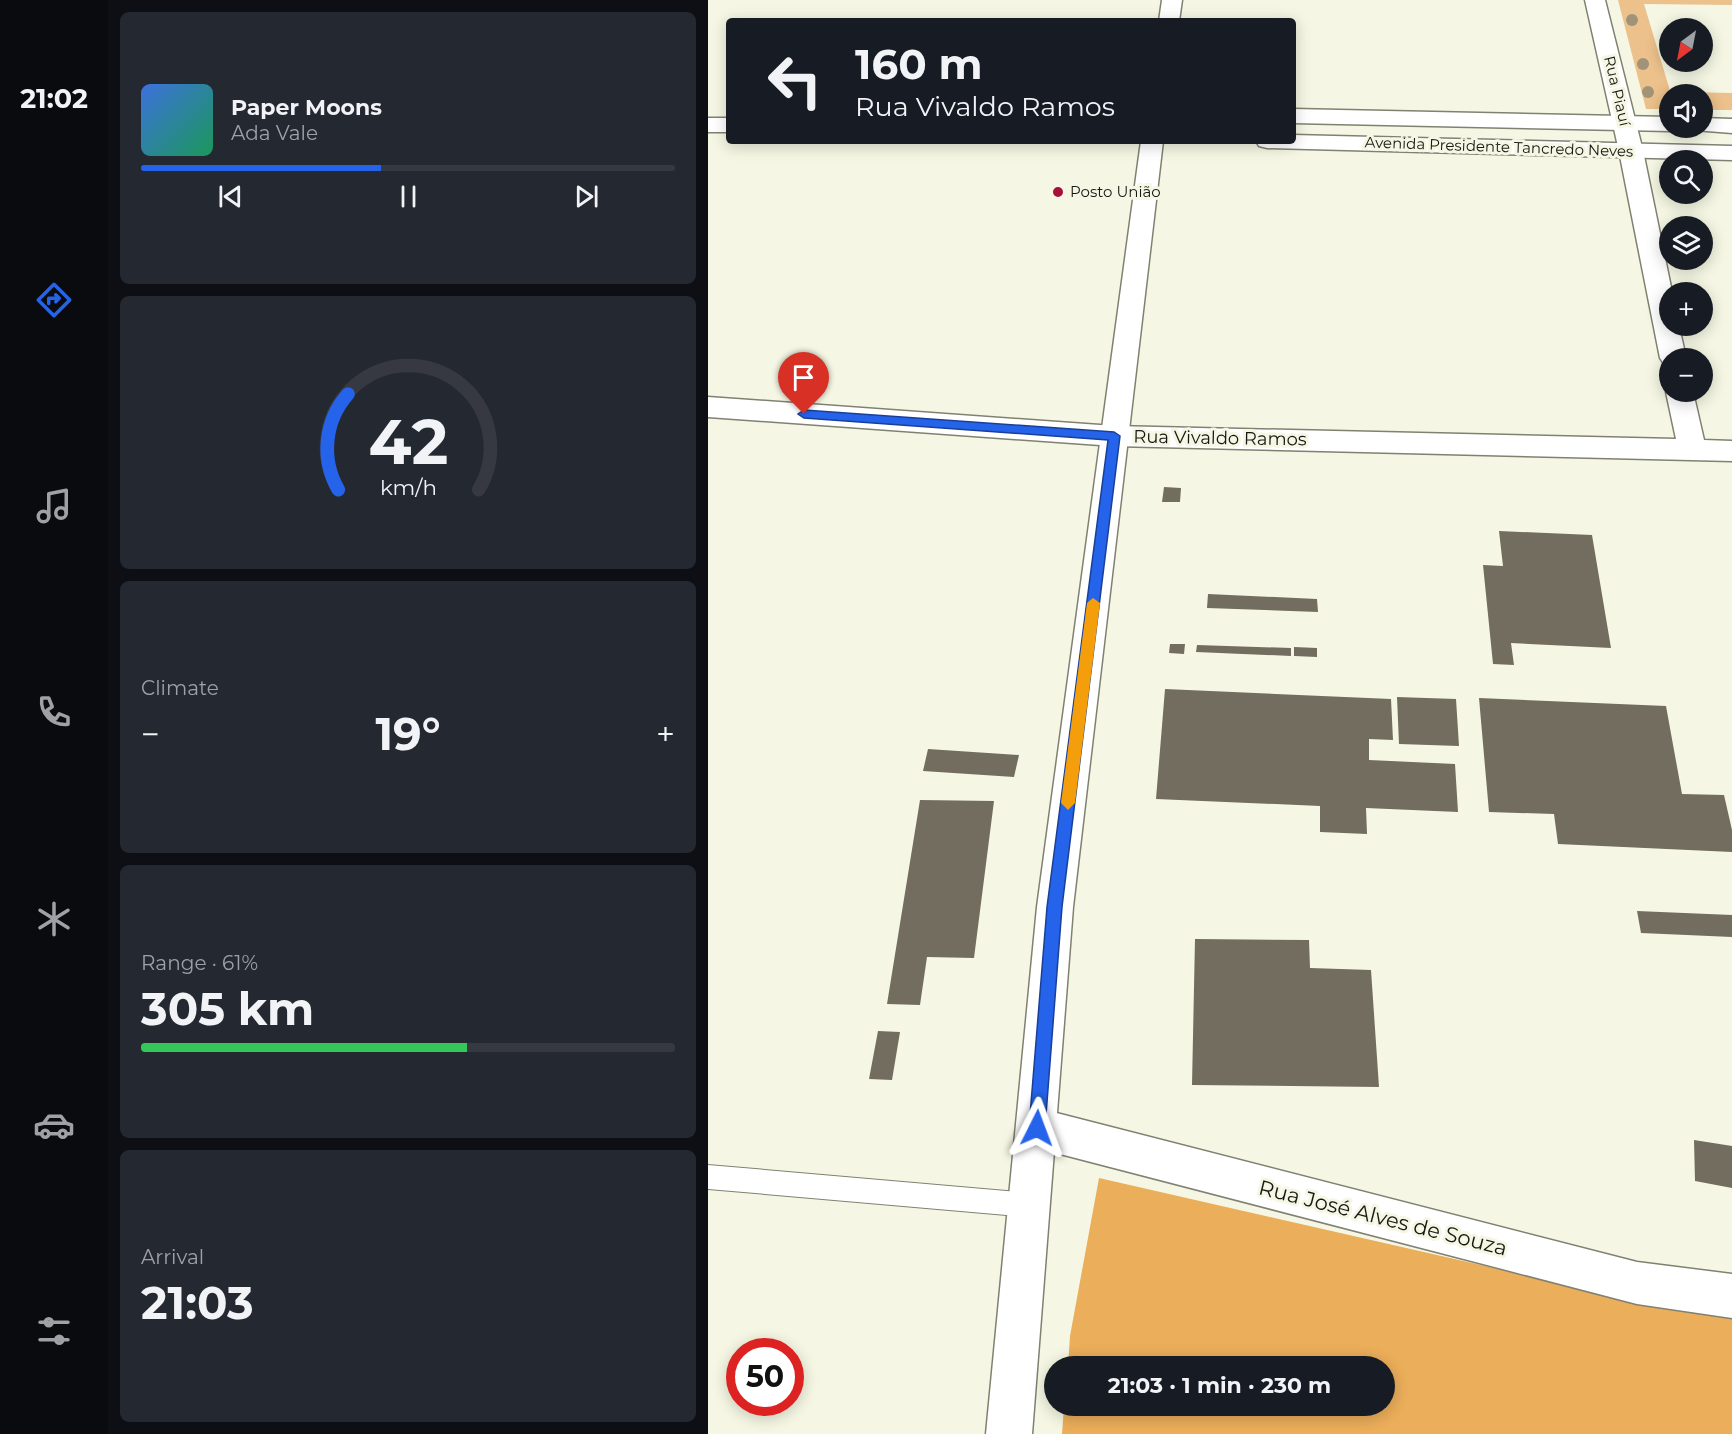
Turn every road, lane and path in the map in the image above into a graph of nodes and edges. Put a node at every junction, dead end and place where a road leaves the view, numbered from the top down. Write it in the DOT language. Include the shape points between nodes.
graph roads {
  1 [pos="1172,0"];
  2 [pos="1595,0"];
  3 [pos="1169,18"];
  4 [pos="708,104"];
  5 [pos="726,105"];
  6 [pos="1296,116"];
  7 [pos="1624,123"];
  8 [pos="708,124"];
  9 [pos="1659,124"];
  10 [pos="726,125"];
  11 [pos="1713,125"];
  12 [pos="1732,126"];
  13 [pos="1296,142"];
  14 [pos="1152,144"];
  15 [pos="1631,151"];
  16 [pos="1732,153"];
  17 [pos="1671,348"];
  18 [pos="1682,402"];
  19 [pos="708,407"];
  20 [pos="1114,436"];
  21 [pos="1692,449"];
  22 [pos="1732,451"];
  23 [pos="1037,1128"];
  24 [pos="708,1177"];
  25 [pos="1030,1205"];
  26 [pos="1732,1296"];
  27 [pos="1009,1434"];
  1 -- 3 [label="main road"];
  2 -- 7 [label="main road, Rua Piauí"];
  4 -- 5 [label="main road"];
  6 -- 7 [label="main road, Avenida Presidente Tancredo Neves"];
  7 -- 9 [label="main road, Avenida Presidente Tancredo Neves"];
  7 -- 15 [label="main road, Rua Piauí"];
  8 -- 10 [label="main road"];
  11 -- 12 [label="main road"];
  13 -- 15 [label="main road, Avenida Presidente Tancredo Neves"];
  14 -- 20 [label="main road"];
  15 -- 16 [label="main road, Avenida Presidente Tancredo Neves"];
  15 -- 17 [label="main road, Rua Piauí"];
  18 -- 21 [label="main road"];
  19 -- 20 [label="main road, Rua Vivaldo Ramos"];
  20 -- 21 [label="main road, Rua Vivaldo Ramos"];
  20 -- 23 [label="main road" via="1055,907"];
  21 -- 22 [label="main road, Rua Vivaldo Ramos"];
  23 -- 25 [label="main road"];
  23 -- 26 [label="main road, Rua José Alves de Souza" via="1637,1283"];
  24 -- 25 [label="lane"];
  25 -- 27 [label="main road"];
}
